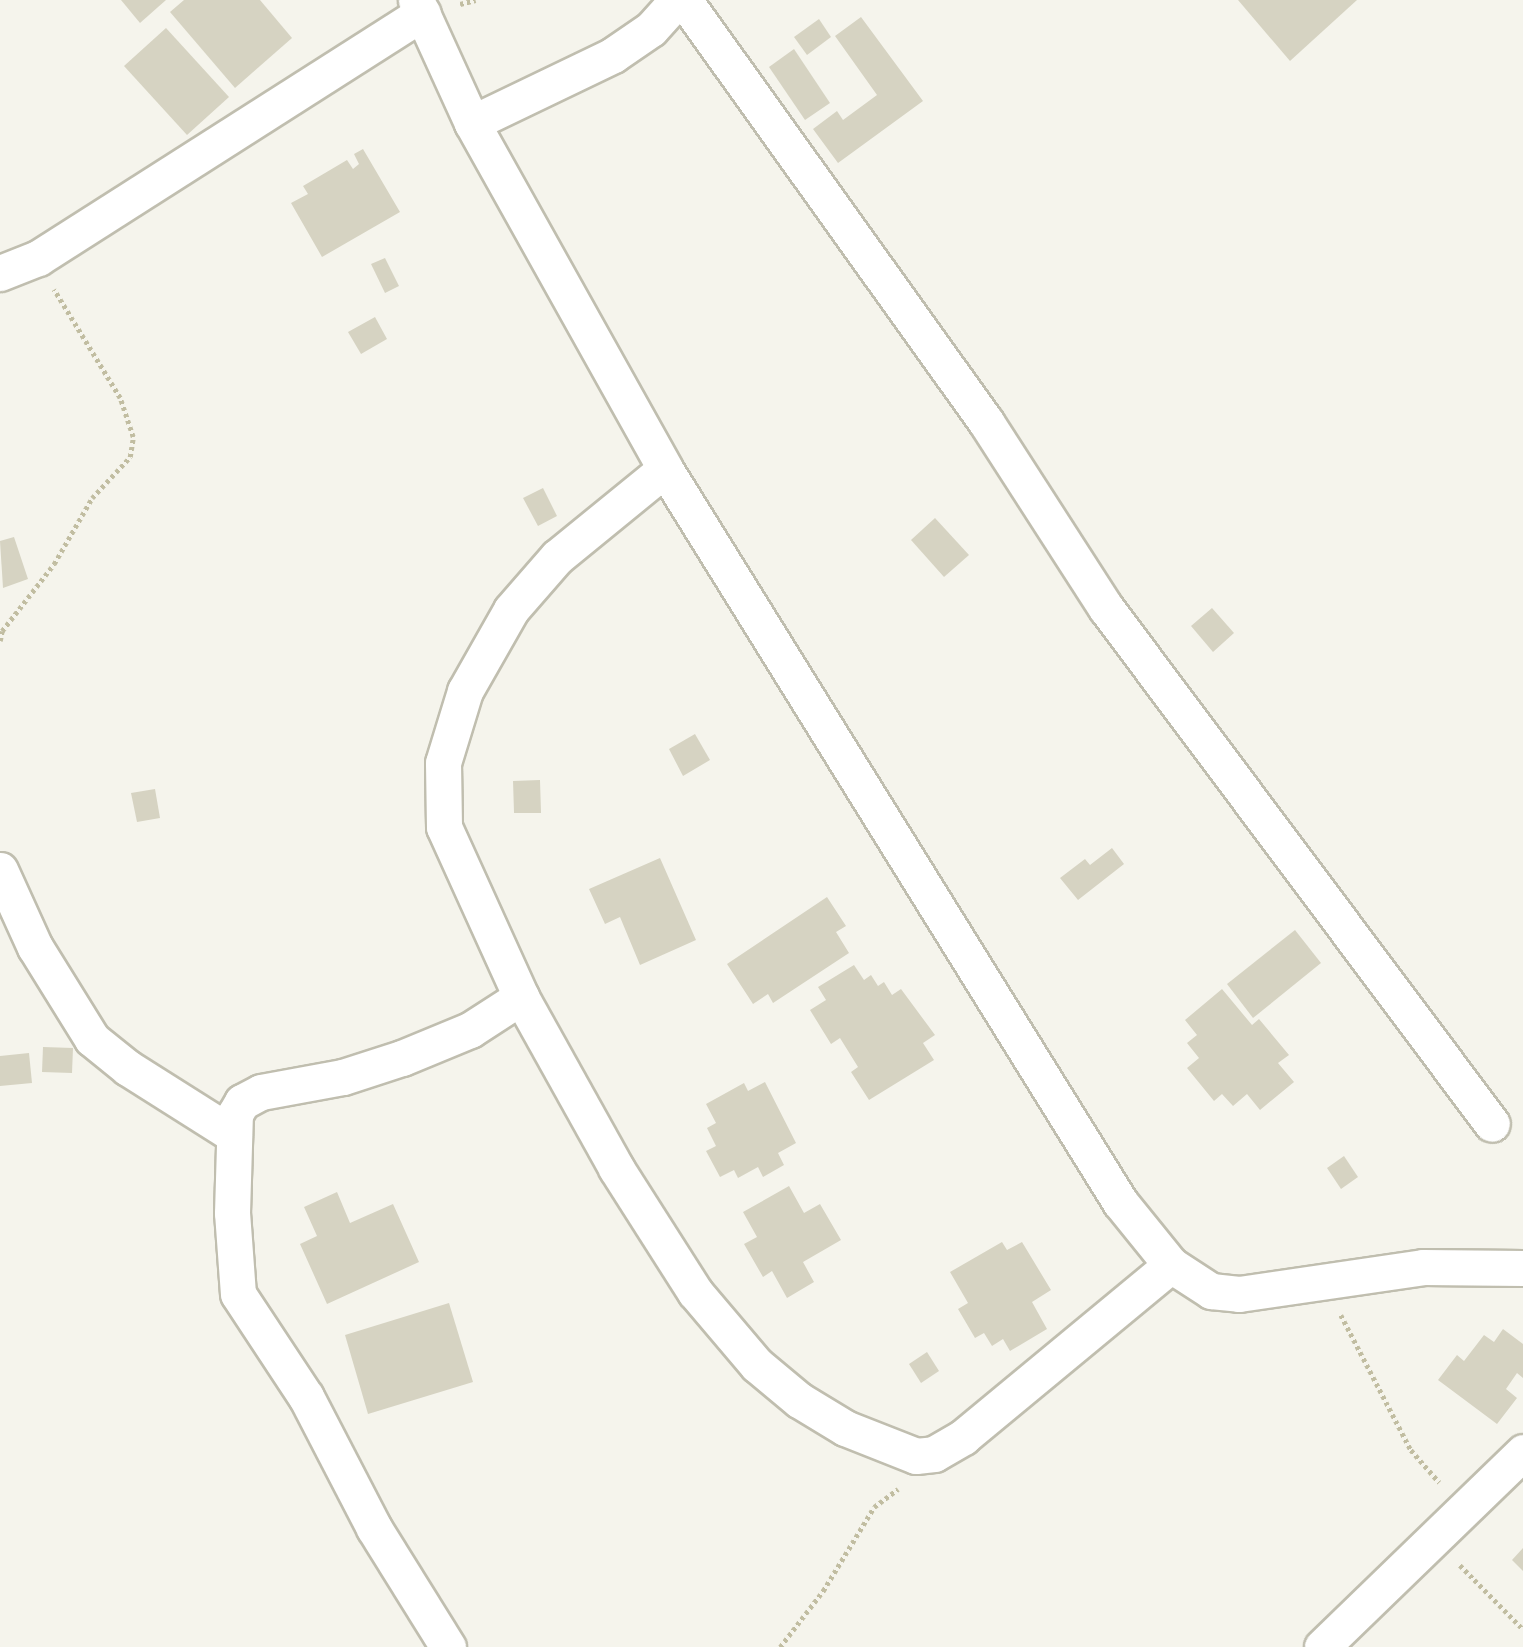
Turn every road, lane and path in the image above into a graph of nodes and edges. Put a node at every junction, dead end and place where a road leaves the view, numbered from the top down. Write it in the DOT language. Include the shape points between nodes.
graph roads {
  1 [pos="677,0"];
  2 [pos="684,0"];
  3 [pos="419,7"];
  4 [pos="472,122"];
  5 [pos="38,258"];
  6 [pos="0,274"];
  7 [pos="665,469"];
  8 [pos="1,631"];
  9 [pos="0,641"];
  10 [pos="0,870"];
  11 [pos="521,997"];
  12 [pos="1492,1124"];
  13 [pos="234,1135"];
  14 [pos="1171,1265"];
  15 [pos="1523,1268"];
  16 [pos="1325,1279"];
  17 [pos="1523,1452"];
  18 [pos="934,1454"];
  19 [pos="1468,1509"];
  20 [pos="1435,1539"];
  21 [pos="1523,1629"];
  22 [pos="448,1647"];
  23 [pos="780,1647"];
  24 [pos="1322,1647"];
  1 -- 4 [label="street" via="651,29 613,55"];
  2 -- 12 [label="street" via="986,422 1107,608"];
  3 -- 4 [label="street"];
  3 -- 5 [label="street"];
  4 -- 7 [label="street"];
  5 -- 6 [label="street"];
  5 -- 8 [label="path" via="120,398 134,437 130,457 92,498 54,564"];
  7 -- 11 [label="street" via="557,556 511,610 464,691 443,763 444,827"];
  7 -- 14 [label="street" via="1120,1202"];
  8 -- 9 [label="path"];
  10 -- 13 [label="street" via="35,947 92,1039 128,1068"];
  11 -- 13 [label="street" via="470,1030 402,1058 343,1077 261,1092 243,1102 235,1114"];
  11 -- 18 [label="street" via="616,1168 695,1292 757,1365 799,1400 845,1428 899,1451"];
  13 -- 22 [label="street" via="232,1213 238,1294 306,1397 374,1528"];
  14 -- 16 [label="street" via="1211,1291 1239,1294"];
  14 -- 18 [label="street" via="1008,1403"];
  15 -- 16 [label="street" via="1423,1267"];
  16 -- 19 [label="path" via="1356,1349 1411,1450"];
  17 -- 19 [label="street"];
  18 -- 23 [label="path" via="925,1473 874,1507 823,1591"];
  19 -- 20 [label="street"];
  20 -- 21 [label="path"];
  20 -- 24 [label="street" via="1367,1599"];
}
